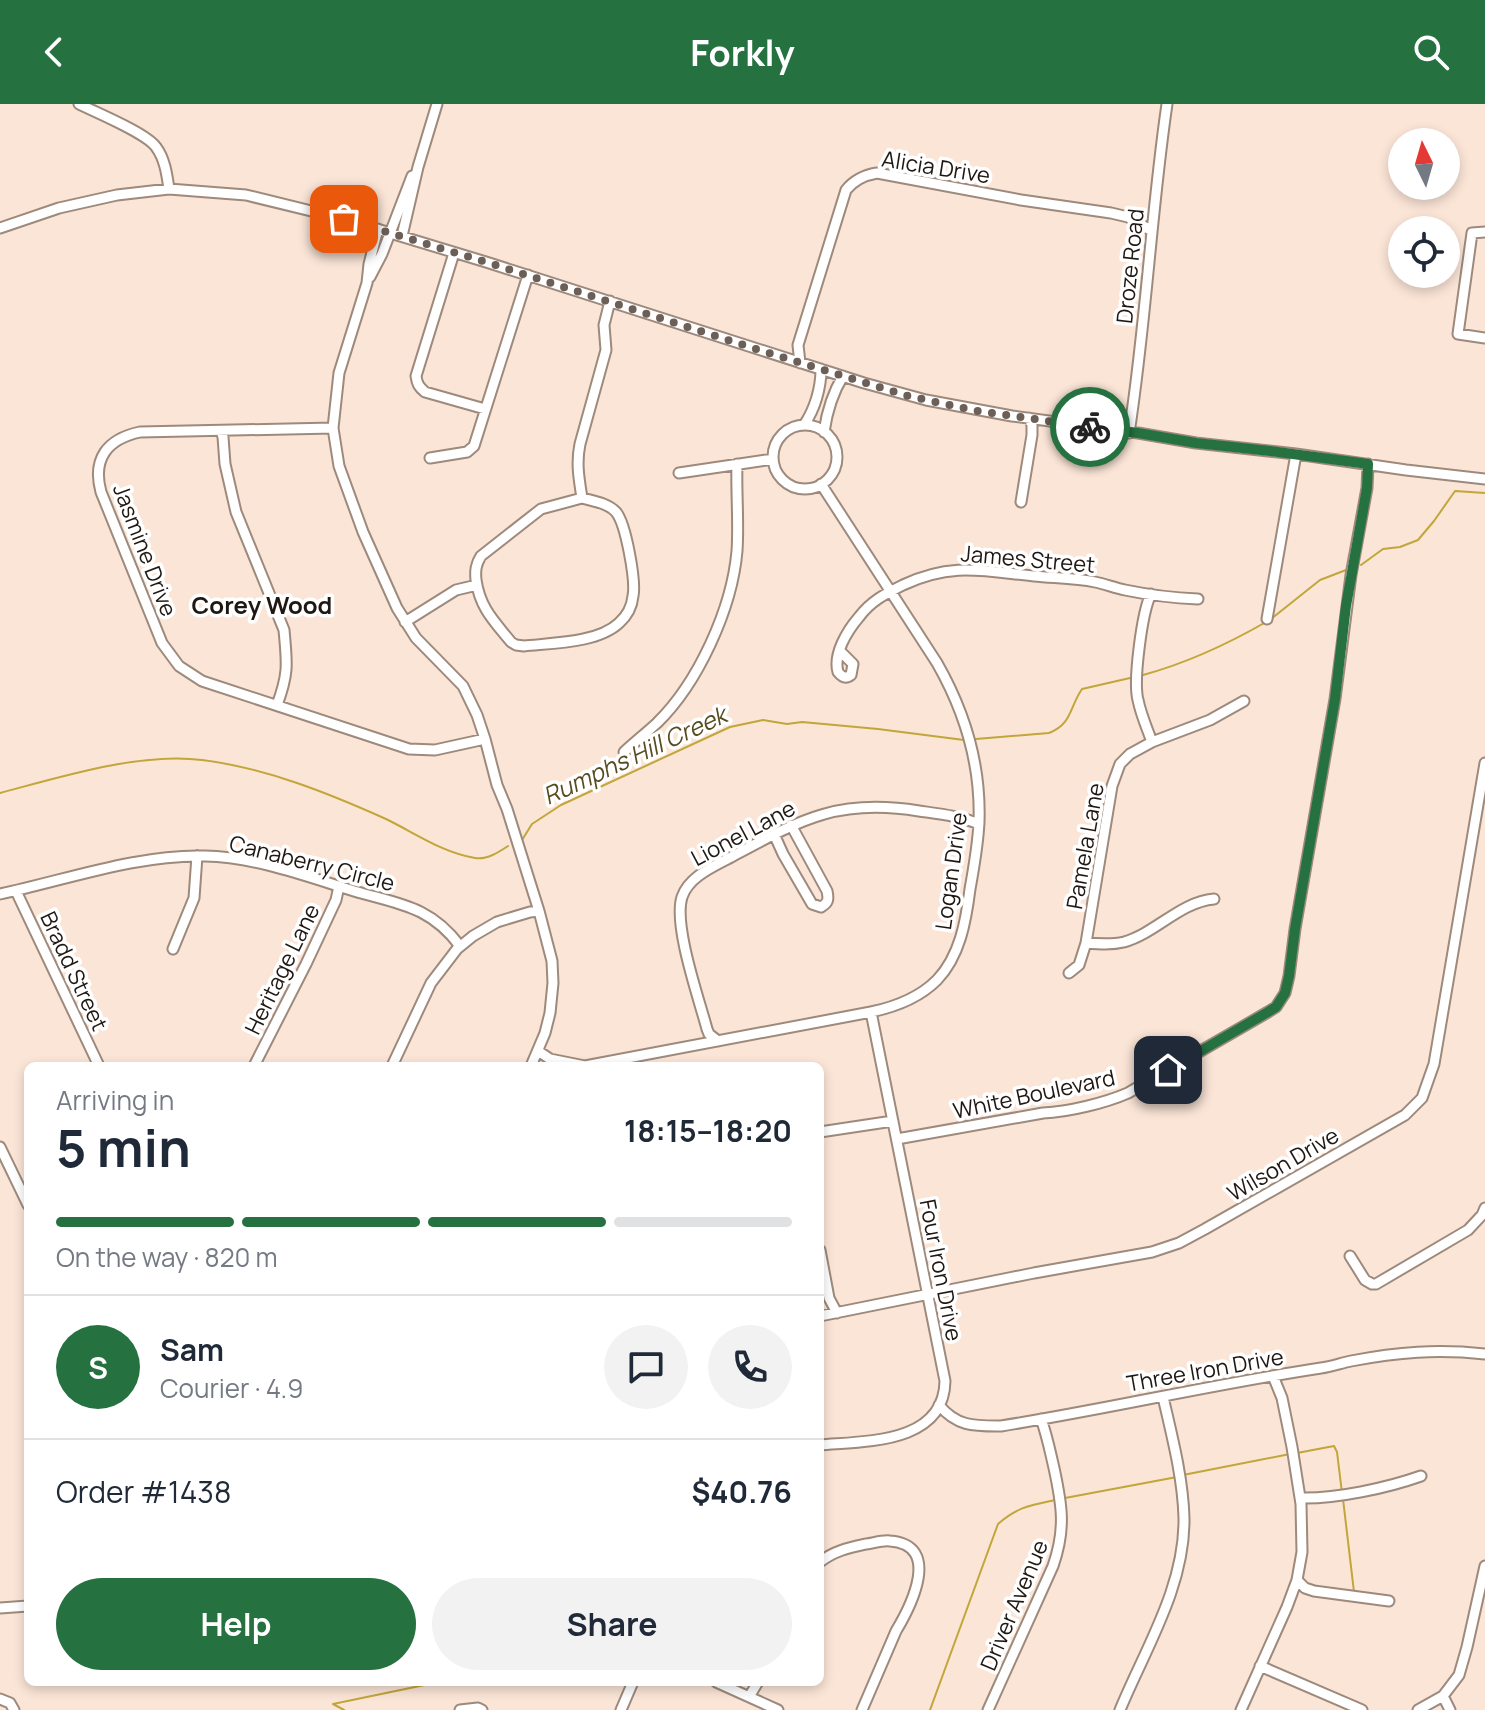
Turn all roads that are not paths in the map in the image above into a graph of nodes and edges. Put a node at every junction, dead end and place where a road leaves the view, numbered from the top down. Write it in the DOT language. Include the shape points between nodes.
graph roads {
  1 [pos="79,104"];
  2 [pos="437,104"];
  3 [pos="1167,104"];
  4 [pos="418,167"];
  5 [pos="169,189"];
  6 [pos="0,228"];
  7 [pos="378,229"];
  8 [pos="1152,231"];
  9 [pos="1485,232"];
  10 [pos="390,233"];
  11 [pos="402,236"];
  12 [pos="454,253"];
  13 [pos="528,275"];
  14 [pos="367,284"];
  15 [pos="610,301"];
  16 [pos="1485,338"];
  17 [pos="800,363"];
  18 [pos="821,369"];
  19 [pos="843,376"];
  20 [pos="485,409"];
  21 [pos="1029,418"];
  22 [pos="804,425"];
  23 [pos="333,428"];
  24 [pos="221,431"];
  25 [pos="824,432"];
  26 [pos="1129,433"];
  27 [pos="1296,454"];
  28 [pos="430,458"];
  29 [pos="773,459"];
  30 [pos="737,464"];
  31 [pos="1368,464"];
  32 [pos="679,473"];
  33 [pos="1485,479"];
  34 [pos="821,484"];
  35 [pos="582,498"];
  36 [pos="1021,502"];
  37 [pos="477,585"];
  38 [pos="891,591"];
  39 [pos="1151,594"];
  40 [pos="1198,599"];
  41 [pos="1267,619"];
  42 [pos="405,622"];
  43 [pos="840,651"];
  44 [pos="1244,701"];
  45 [pos="277,705"];
  46 [pos="485,739"];
  47 [pos="1152,742"];
  48 [pos="624,752"];
  49 [pos="1485,763"];
  50 [pos="979,824"];
  51 [pos="791,825"];
  52 [pos="774,834"];
  53 [pos="197,856"];
  54 [pos="339,886"];
  55 [pos="16,891"];
  56 [pos="0,894"];
  57 [pos="1214,899"];
  58 [pos="539,911"];
  59 [pos="1086,943"];
  60 [pos="460,946"];
  61 [pos="173,949"];
  62 [pos="1069,973"];
  63 [pos="871,1012"];
  64 [pos="718,1041"];
  65 [pos="538,1051"];
  66 [pos="97,1062"];
  67 [pos="256,1062"];
  68 [pos="394,1062"];
  69 [pos="533,1062"];
  70 [pos="561,1062"];
  71 [pos="606,1062"];
  72 [pos="893,1121"];
  73 [pos="824,1131"];
  74 [pos="897,1139"];
  75 [pos="0,1147"];
  76 [pos="24,1197"];
  77 [pos="1485,1208"];
  78 [pos="1350,1256"];
  79 [pos="824,1271"];
  80 [pos="928,1296"];
  81 [pos="837,1313"];
  82 [pos="824,1315"];
  83 [pos="1485,1354"];
  84 [pos="1273,1376"];
  85 [pos="1163,1397"];
  86 [pos="939,1405"];
  87 [pos="1041,1419"];
  88 [pos="824,1445"];
  89 [pos="1421,1476"];
  90 [pos="1300,1498"];
  91 [pos="824,1559"];
  92 [pos="1485,1566"];
  93 [pos="1297,1580"];
  94 [pos="1389,1601"];
  95 [pos="24,1606"];
  96 [pos="0,1608"];
  97 [pos="1260,1666"];
  98 [pos="631,1686"];
  99 [pos="725,1686"];
  100 [pos="756,1686"];
  101 [pos="1443,1696"];
  102 [pos="749,1697"];
  103 [pos="0,1699"];
  104 [pos="14,1710"];
  105 [pos="460,1710"];
  106 [pos="482,1710"];
  107 [pos="621,1710"];
  108 [pos="778,1710"];
  109 [pos="862,1710"];
  110 [pos="988,1710"];
  111 [pos="1120,1710"];
  112 [pos="1241,1710"];
  113 [pos="1362,1710"];
  114 [pos="1418,1710"];
  115 [pos="1450,1710"];
  1 -- 5 [label="street" via="155,145"];
  2 -- 4 [label="street"];
  3 -- 8 [label="street, Droze Road"];
  4 -- 10 [label="street"];
  4 -- 11 [label="street"];
  5 -- 6 [label="street" via="77,204"];
  5 -- 7 [label="street" via="246,195"];
  7 -- 10 [label="street"];
  7 -- 14 [label="street"];
  8 -- 17 [label="street, Alicia Drive" via="1111,213 870,174 846,190 798,345"];
  8 -- 26 [label="street, Droze Road"];
  9 -- 16 [label="street" via="1472,233 1458,334"];
  10 -- 11 [label="street"];
  10 -- 14 [label="street"];
  11 -- 12 [label="street"];
  12 -- 13 [label="street"];
  12 -- 20 [label="street" via="416,376 425,392"];
  13 -- 15 [label="street"];
  13 -- 20 [label="street"];
  14 -- 23 [label="street" via="339,373"];
  15 -- 17 [label="street"];
  15 -- 35 [label="street" via="604,325 606,350 577,459"];
  17 -- 18 [label="street"];
  18 -- 19 [label="street"];
  18 -- 22 [label="street" via="821,383"];
  19 -- 21 [label="street" via="926,400"];
  19 -- 25 [label="street" via="831,397"];
  20 -- 28 [label="street" via="471,450"];
  21 -- 26 [label="street"];
  21 -- 36 [label="street" via="1032,435"];
  22 -- 25 [label="street"];
  22 -- 29 [label="street" via="779,438"];
  23 -- 24 [label="street, Jasmine Drive"];
  23 -- 42 [label="street" via="345,489"];
  24 -- 45 [label="street" via="236,512 284,630 287,670"];
  24 -- 45 [label="street, Jasmine Drive" via="140,432 120,438 101,457 99,483 154,625 173,659 202,681"];
  25 -- 34 [label="street" via="835,445 837,461"];
  26 -- 27 [label="street"];
  27 -- 31 [label="street"];
  27 -- 41 [label="street"];
  29 -- 30 [label="street"];
  29 -- 34 [label="street" via="779,475 792,486 809,489"];
  30 -- 32 [label="street"];
  30 -- 48 [label="street" via="736,557 723,609 686,687"];
  31 -- 33 [label="street"];
  31 -- 74 [label="street, White Boulevard" via="1335,699 1281,1000 1117,1097"];
  34 -- 38 [label="street, Logan Drive"];
  35 -- 37 [label="street" via="541,509 481,556"];
  35 -- 37 [label="street" via="611,508 625,533 634,588 631,606 619,624 594,636 516,645 484,609"];
  37 -- 42 [label="street" via="456,590"];
  38 -- 39 [label="street, James Street" via="934,573 967,569 1094,581"];
  38 -- 43 [label="street, James Street" via="863,611"];
  38 -- 50 [label="street, Logan Drive" via="961,711 975,761"];
  39 -- 40 [label="street, James Street"];
  39 -- 47 [label="street" via="1136,686"];
  42 -- 46 [label="street" via="463,686"];
  44 -- 47 [label="street, Pamela Lane"];
  45 -- 46 [label="street, Jasmine Drive" via="418,750"];
  46 -- 58 [label="street"];
  47 -- 59 [label="street, Pamela Lane" via="1125,759 1114,778"];
  49 -- 80 [label="street, Wilson Drive" via="1434,1064 1414,1107 1179,1243"];
  50 -- 51 [label="street, Lionel Lane" via="874,806 823,813"];
  50 -- 63 [label="street, Logan Drive" via="965,923 951,961 918,995"];
  51 -- 52 [label="street, Lionel Lane"];
  51 -- 52 [label="street" via="827,891 827,903 821,907 812,904"];
  52 -- 64 [label="street, Lionel Lane" via="703,873 680,902 680,924 707,1029"];
  53 -- 54 [label="street, Canaberry Circle" via="241,860"];
  53 -- 55 [label="street, Canaberry Circle" via="140,861"];
  53 -- 61 [label="street" via="194,898"];
  54 -- 60 [label="street, Canaberry Circle" via="424,913"];
  54 -- 67 [label="street, Heritage Lane"];
  55 -- 56 [label="street, Canaberry Circle"];
  55 -- 66 [label="street, Bradd Street"];
  57 -- 59 [label="street" via="1197,902 1124,942"];
  58 -- 60 [label="street" via="497,922"];
  58 -- 65 [label="street" via="553,983"];
  59 -- 62 [label="street, Pamela Lane" via="1079,965"];
  60 -- 68 [label="street" via="431,983"];
  63 -- 64 [label="street, Logan Drive"];
  63 -- 72 [label="street, Four Iron Drive"];
  64 -- 71 [label="street, Logan Drive"];
  65 -- 69 [label="street"];
  65 -- 70 [label="street, Logan Drive"];
  72 -- 73 [label="street"];
  72 -- 74 [label="street, Four Iron Drive"];
  74 -- 80 [label="street, Four Iron Drive"];
  75 -- 76 [label="street"];
  77 -- 78 [label="street" via="1468,1230 1376,1284 1365,1280"];
  79 -- 81 [label="street"];
  80 -- 81 [label="street, Wilson Drive"];
  80 -- 86 [label="street, Four Iron Drive" via="945,1381"];
  81 -- 82 [label="street, Wilson Drive"];
  83 -- 84 [label="street, Three Iron Drive" via="1416,1351"];
  84 -- 85 [label="street, Three Iron Drive"];
  84 -- 90 [label="street" via="1282,1398"];
  85 -- 87 [label="street, Three Iron Drive"];
  85 -- 111 [label="street" via="1181,1490 1181,1551 1166,1606"];
  86 -- 87 [label="street, Three Iron Drive" via="950,1418 972,1426"];
  86 -- 88 [label="street" via="922,1425 897,1436"];
  87 -- 110 [label="street, Driver Avenue" via="1062,1506 1060,1546"];
  89 -- 90 [label="street" via="1325,1498"];
  90 -- 93 [label="street" via="1303,1542"];
  91 -- 109 [label="street" via="837,1551 887,1540 908,1546 920,1564 919,1579"];
  92 -- 101 [label="street" via="1462,1666"];
  93 -- 94 [label="street" via="1314,1591"];
  93 -- 97 [label="street"];
  95 -- 96 [label="street"];
  97 -- 112 [label="street"];
  97 -- 113 [label="street"];
  98 -- 107 [label="street"];
  99 -- 102 [label="street"];
  100 -- 102 [label="street"];
  101 -- 114 [label="street"];
  101 -- 115 [label="street"];
  102 -- 108 [label="street"];
  103 -- 104 [label="street"];
  105 -- 106 [label="street"];
}
